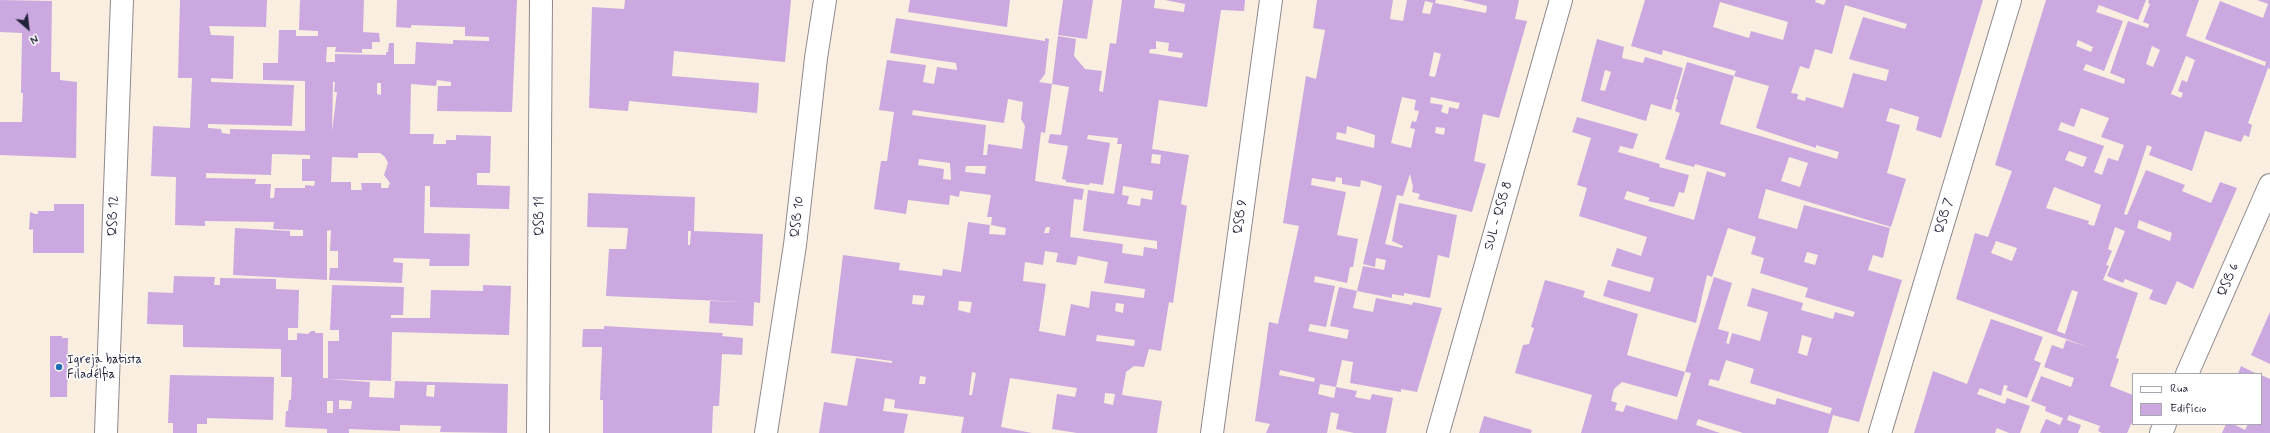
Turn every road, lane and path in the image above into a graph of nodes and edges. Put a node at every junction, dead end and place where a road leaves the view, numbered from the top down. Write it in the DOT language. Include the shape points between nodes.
graph roads {
  1 [pos="122,0"];
  2 [pos="541,0"];
  3 [pos="825,0"];
  4 [pos="1271,0"];
  5 [pos="1561,0"];
  6 [pos="2010,0"];
  7 [pos="2270,185"];
  8 [pos="2187,373"];
  9 [pos="106,433"];
  10 [pos="538,433"];
  11 [pos="766,433"];
  12 [pos="1212,433"];
  13 [pos="1438,433"];
  14 [pos="1880,433"];
  1 -- 9 [label="street, QSB 12"];
  2 -- 10 [label="street, QSB 11"];
  3 -- 11 [label="street, QSB 10" via="794,245"];
  4 -- 12 [label="street, QSB 9"];
  5 -- 13 [label="street, SUL - QSB 8"];
  6 -- 14 [label="street, QSB 7"];
  7 -- 8 [label="street, QSB 6"];
}
